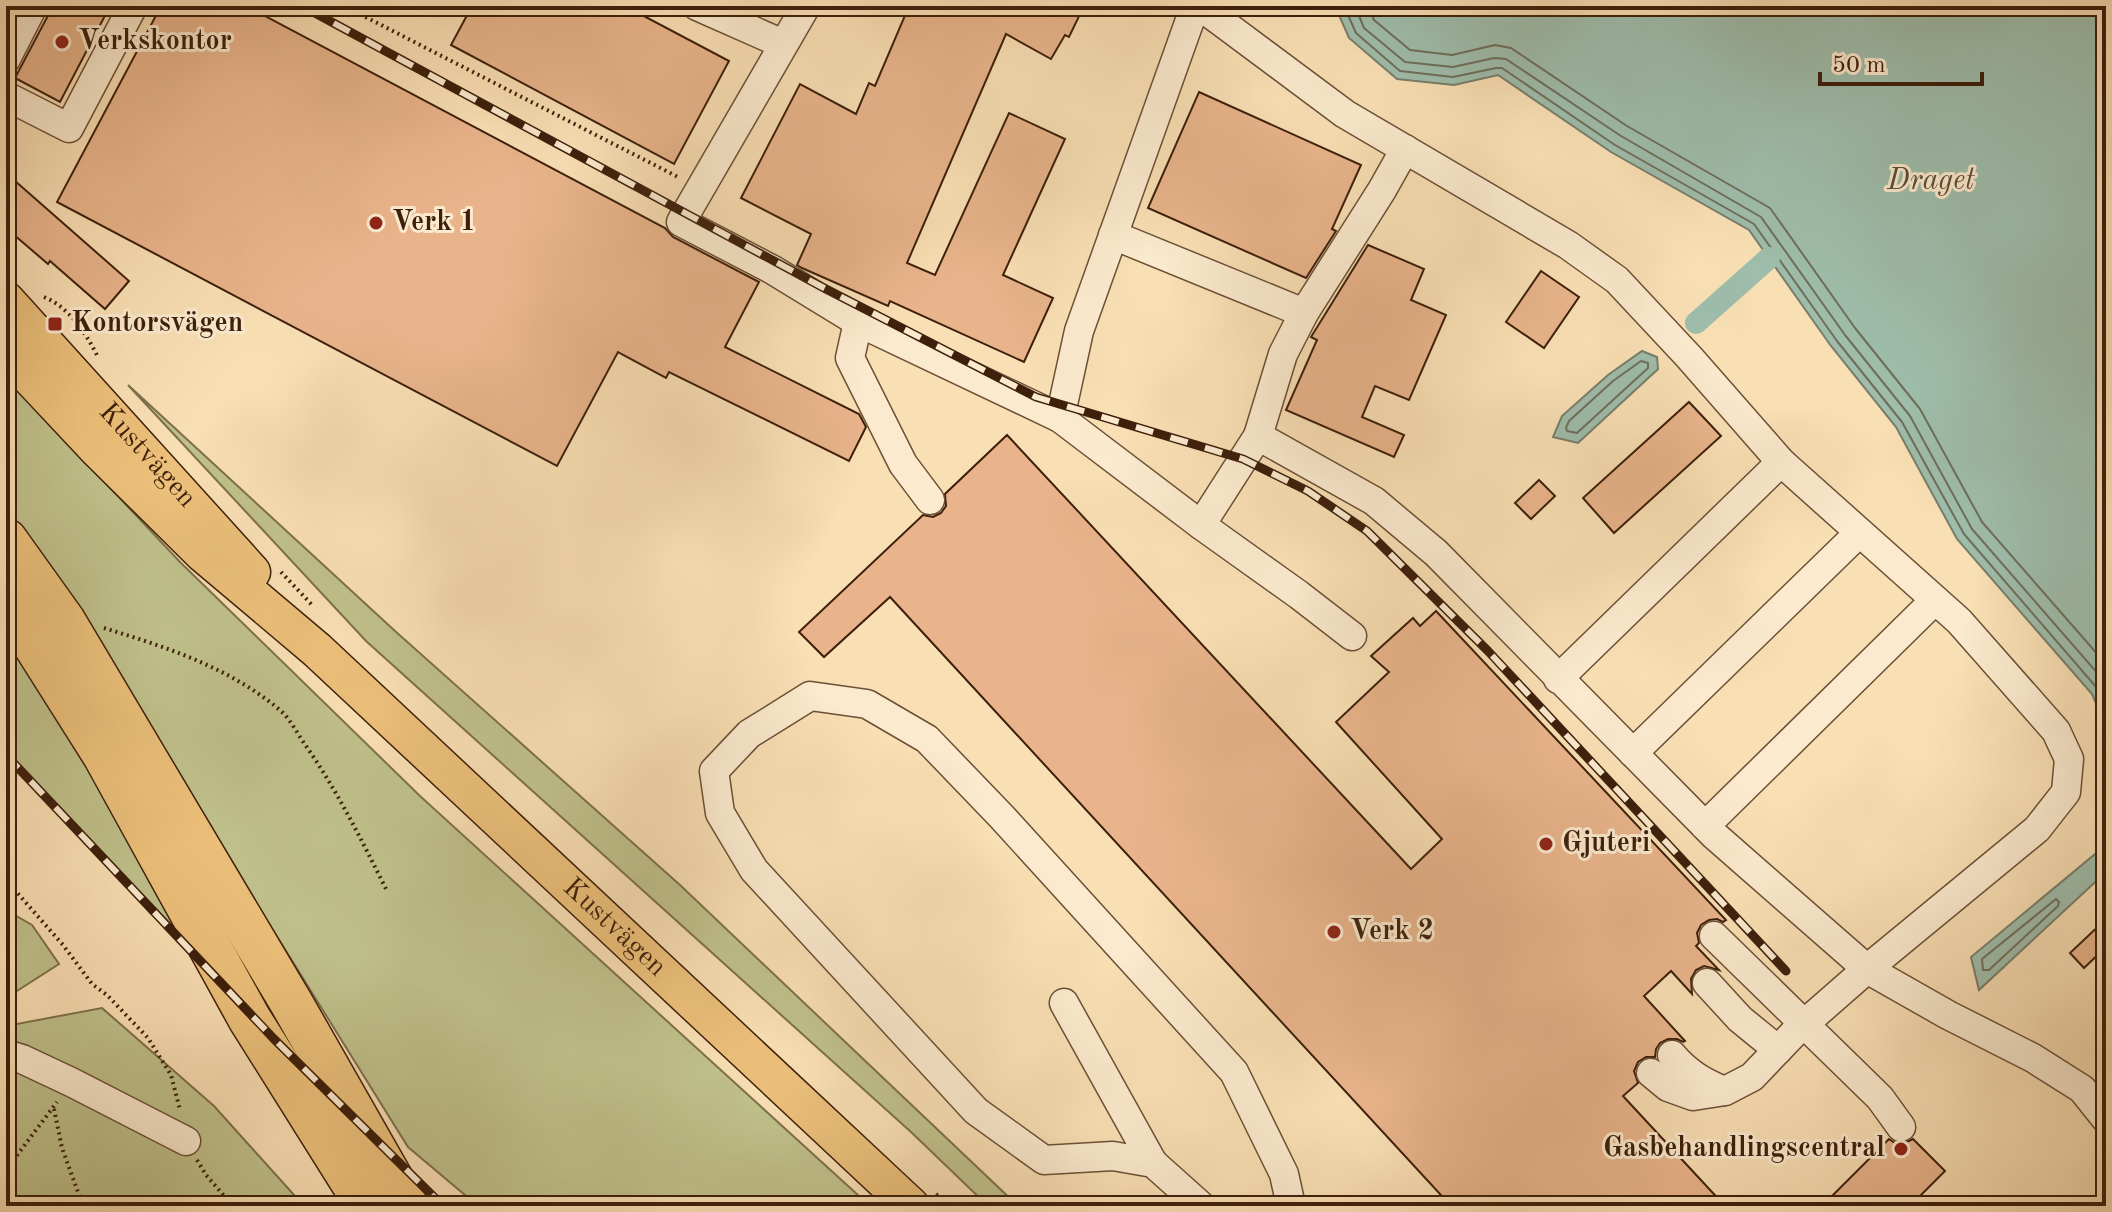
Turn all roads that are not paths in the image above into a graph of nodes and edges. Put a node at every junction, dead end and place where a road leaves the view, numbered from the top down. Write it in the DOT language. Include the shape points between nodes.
graph roads {
  1 [pos="33,6"];
  2 [pos="133,6"];
  3 [pos="697,6"];
  4 [pos="806,6"];
  5 [pos="1197,6"];
  6 [pos="783,44"];
  7 [pos="6,59"];
  8 [pos="6,96"];
  9 [pos="1405,149"];
  10 [pos="1113,235"];
  11 [pos="22,297"];
  12 [pos="1304,313"];
  13 [pos="858,322"];
  14 [pos="6,352"];
  15 [pos="1060,418"];
  16 [pos="1258,436"];
  17 [pos="1781,462"];
  18 [pos="930,500"];
  19 [pos="1201,525"];
  20 [pos="1859,533"];
  21 [pos="6,540"];
  22 [pos="6,600"];
  23 [pos="1935,600"];
  24 [pos="1352,636"];
  25 [pos="317,650"];
  26 [pos="1558,679"];
  27 [pos="1633,753"];
  28 [pos="1705,826"];
  29 [pos="1714,936"];
  30 [pos="1867,969"];
  31 [pos="1707,983"];
  32 [pos="1064,1003"];
  33 [pos="1804,1024"];
  34 [pos="1778,1050"];
  35 [pos="6,1054"];
  36 [pos="1661,1064"];
  37 [pos="2106,1119"];
  38 [pos="1901,1127"];
  39 [pos="186,1141"];
  40 [pos="1153,1163"];
  41 [pos="919,1196"];
  42 [pos="367,1206"];
  43 [pos="407,1206"];
  44 [pos="1201,1206"];
  45 [pos="1291,1206"];
  1 -- 7 [label="street"];
  2 -- 8 [label="street" via="69,128"];
  3 -- 6 [label="street"];
  4 -- 6 [label="street"];
  5 -- 9 [label="street" via="1345,114"];
  5 -- 10 [label="street"];
  6 -- 13 [label="street" via="681,222"];
  9 -- 12 [label="street"];
  9 -- 17 [label="street" via="1568,245 1617,280"];
  10 -- 12 [label="street"];
  10 -- 15 [label="street" via="1079,331"];
  11 -- 25 [label="main road, Kustvägen"];
  12 -- 16 [label="street" via="1283,354"];
  13 -- 15 [label="street"];
  13 -- 18 [label="street" via="850,358 903,464"];
  14 -- 25 [label="main road, Kustvägen" via="202,553"];
  15 -- 19 [label="street"];
  16 -- 19 [label="street"];
  16 -- 26 [label="street" via="1374,501 1436,553"];
  17 -- 20 [label="street"];
  17 -- 26 [label="street"];
  19 -- 24 [label="street"];
  20 -- 23 [label="street"];
  20 -- 27 [label="street"];
  21 -- 43 [label="highway" via="64,621"];
  22 -- 42 [label="highway" via="104,755 249,1018"];
  23 -- 28 [label="street"];
  23 -- 30 [label="street" via="2056,731 2069,759 2066,792 2037,829"];
  25 -- 41 [label="main road, Kustvägen"];
  26 -- 27 [label="street"];
  27 -- 28 [label="street"];
  28 -- 30 [label="street"];
  29 -- 33 [label="street"];
  30 -- 33 [label="street"];
  30 -- 37 [label="street" via="2033,1058 2082,1089"];
  31 -- 34 [label="street"];
  32 -- 40 [label="street"];
  33 -- 34 [label="street"];
  33 -- 38 [label="street" via="1880,1098"];
  34 -- 36 [label="street" via="1752,1077 1725,1091 1693,1096 1668,1087"];
  35 -- 39 [label="street"];
  40 -- 44 [label="street"];
  40 -- 45 [label="street" via="1113,1156 1044,1160 976,1111 747,859 720,813 714,771 749,734 810,696 867,704 927,739 1234,1072 1284,1174"];
}
